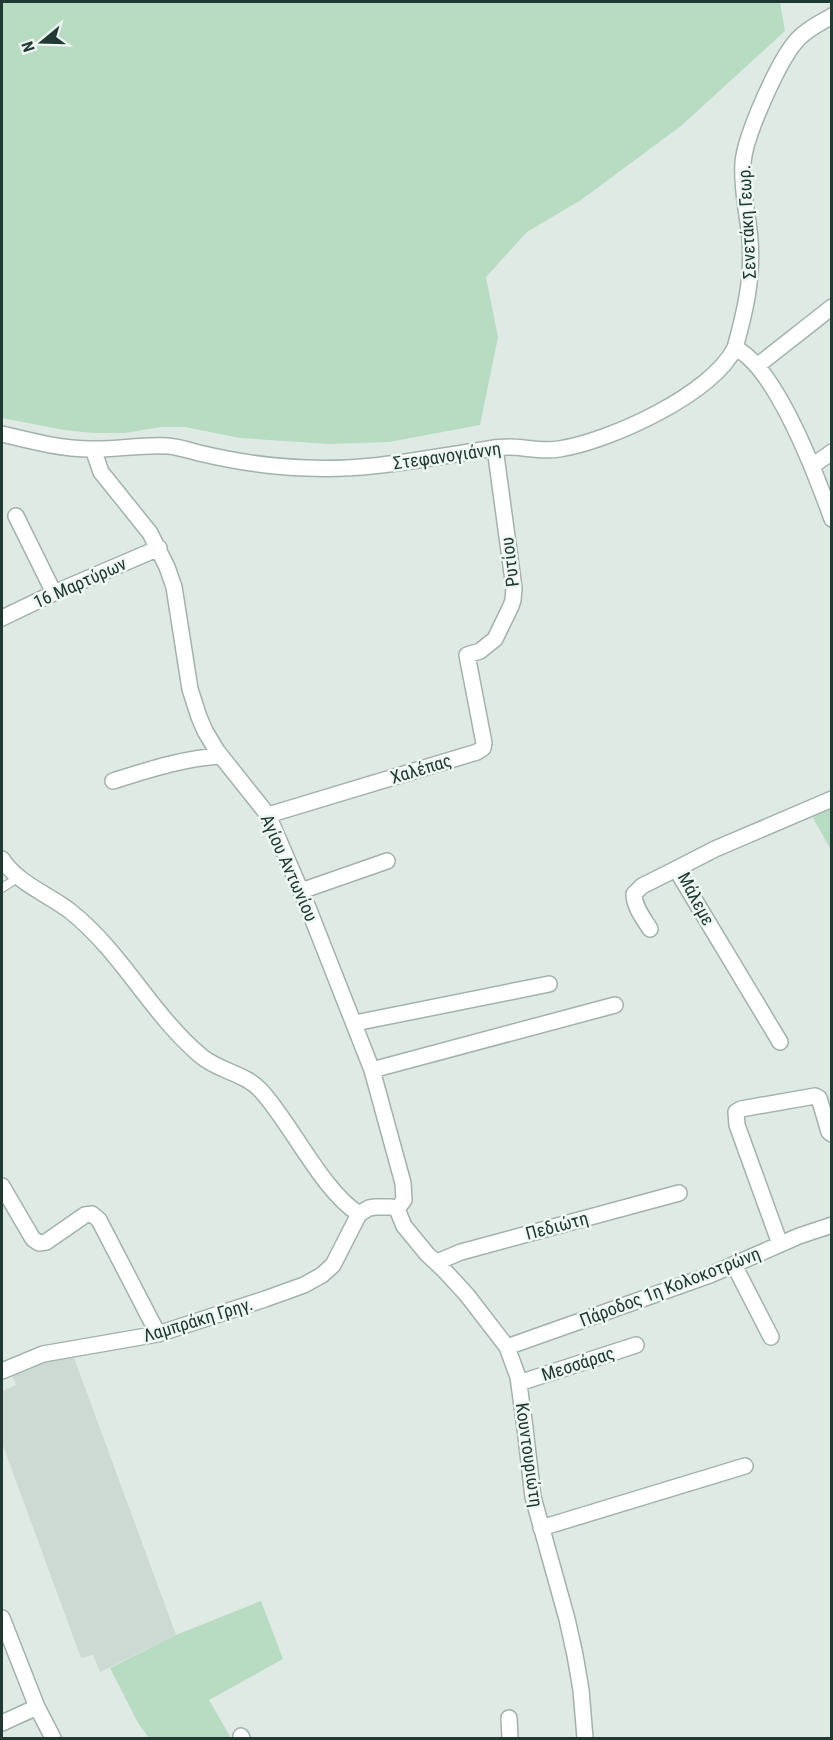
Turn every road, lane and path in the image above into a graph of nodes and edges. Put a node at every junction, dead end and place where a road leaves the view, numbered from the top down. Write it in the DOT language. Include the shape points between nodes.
graph roads {
  1 [pos="831,16"];
  2 [pos="831,307"];
  3 [pos="735,348"];
  4 [pos="757,366"];
  5 [pos="2,434"];
  6 [pos="495,448"];
  7 [pos="93,449"];
  8 [pos="831,452"];
  9 [pos="812,466"];
  10 [pos="16,516"];
  11 [pos="831,519"];
  12 [pos="159,548"];
  13 [pos="54,593"];
  14 [pos="2,618"];
  15 [pos="467,655"];
  16 [pos="221,756"];
  17 [pos="113,781"];
  18 [pos="831,799"];
  19 [pos="268,816"];
  20 [pos="2,859"];
  21 [pos="387,861"];
  22 [pos="676,869"];
  23 [pos="19,877"];
  24 [pos="2,888"];
  25 [pos="301,891"];
  26 [pos="650,929"];
  27 [pos="549,984"];
  28 [pos="615,1005"];
  29 [pos="355,1023"];
  30 [pos="780,1042"];
  31 [pos="372,1070"];
  32 [pos="831,1134"];
  33 [pos="2,1186"];
  34 [pos="679,1193"];
  35 [pos="397,1209"];
  36 [pos="359,1214"];
  37 [pos="831,1225"];
  38 [pos="780,1244"];
  39 [pos="437,1262"];
  40 [pos="734,1265"];
  41 [pos="158,1334"];
  42 [pos="771,1337"];
  43 [pos="636,1345"];
  44 [pos="507,1347"];
  45 [pos="2,1371"];
  46 [pos="519,1383"];
  47 [pos="745,1466"];
  48 [pos="541,1528"];
  49 [pos="2,1618"];
  50 [pos="37,1707"];
  51 [pos="509,1718"];
  52 [pos="2,1723"];
  53 [pos="54,1738"];
  54 [pos="510,1738"];
  55 [pos="585,1738"];
  1 -- 3 [label="street, Σενετάκη Γεωρ." via="803,34 790,48 747,140 742,184 750,242 750,287"];
  2 -- 4 [label="street"];
  3 -- 4 [label="street"];
  3 -- 6 [label="street, Στεφανογιάννη" via="702,384 660,412 628,427 556,450"];
  4 -- 9 [label="street" via="776,394"];
  5 -- 7 [label="street, Στεφανογιάννη"];
  6 -- 7 [label="street, Στεφανογιάννη" via="335,469 259,463 165,446"];
  6 -- 15 [label="street, Ρυτίου" via="513,600 495,639"];
  7 -- 12 [label="street, Αγίου Αντωνίου" via="101,472"];
  8 -- 9 [label="street"];
  9 -- 11 [label="street"];
  10 -- 13 [label="street"];
  12 -- 13 [label="street, 16 Μαρτύρων"];
  12 -- 16 [label="street, Αγίου Αντωνίου" via="174,588 193,699 205,731"];
  13 -- 14 [label="street, 16 Μαρτύρων"];
  15 -- 19 [label="street, Χαλέπας" via="483,748"];
  16 -- 17 [label="street" via="185,761"];
  16 -- 19 [label="street, Αγίου Αντωνίου"];
  18 -- 22 [label="street, Μάλεμε"];
  19 -- 25 [label="street, Αγίου Αντωνίου"];
  20 -- 23 [label="street"];
  21 -- 25 [label="street"];
  22 -- 26 [label="street" via="634,894"];
  22 -- 30 [label="street, Μάλεμε"];
  23 -- 24 [label="lane"];
  23 -- 36 [label="street" via="86,925 162,1016 204,1058 256,1084 321,1175"];
  25 -- 29 [label="street, Αγίου Αντωνίου"];
  27 -- 29 [label="street"];
  28 -- 31 [label="street"];
  29 -- 31 [label="street, Αγίου Αντωνίου"];
  31 -- 35 [label="street, Αγίου Αντωνίου" via="403,1183 404,1200"];
  32 -- 38 [label="street" via="815,1096 741,1109 735,1116"];
  33 -- 41 [label="street" via="39,1243 85,1215 92,1214 99,1220"];
  34 -- 39 [label="street, Πεδιώτη" via="461,1252"];
  35 -- 36 [label="street" via="375,1207"];
  35 -- 39 [label="street, Κουντουριώτη" via="404,1226"];
  36 -- 41 [label="street, Λαμπράκη Γρηγ." via="333,1265 320,1276 273,1297"];
  37 -- 38 [label="street, Πάροδος 1η Κολοκοτρώνη"];
  38 -- 40 [label="street, Πάροδος 1η Κολοκοτρώνη"];
  39 -- 44 [label="street, Κουντουριώτη"];
  40 -- 42 [label="street"];
  40 -- 44 [label="street, Πάροδος 1η Κολοκοτρώνη"];
  41 -- 45 [label="street, Λαμπράκη Γρηγ." via="43,1354"];
  43 -- 46 [label="street, Μεσσάρας"];
  44 -- 46 [label="street, Κουντουριώτη"];
  46 -- 48 [label="street, Κουντουριώτη" via="530,1483"];
  47 -- 48 [label="street"];
  48 -- 55 [label="street, Κουντουριώτη" via="575,1655"];
  49 -- 50 [label="street"];
  50 -- 52 [label="street"];
  50 -- 53 [label="street"];
  51 -- 54 [label="street"];
}
